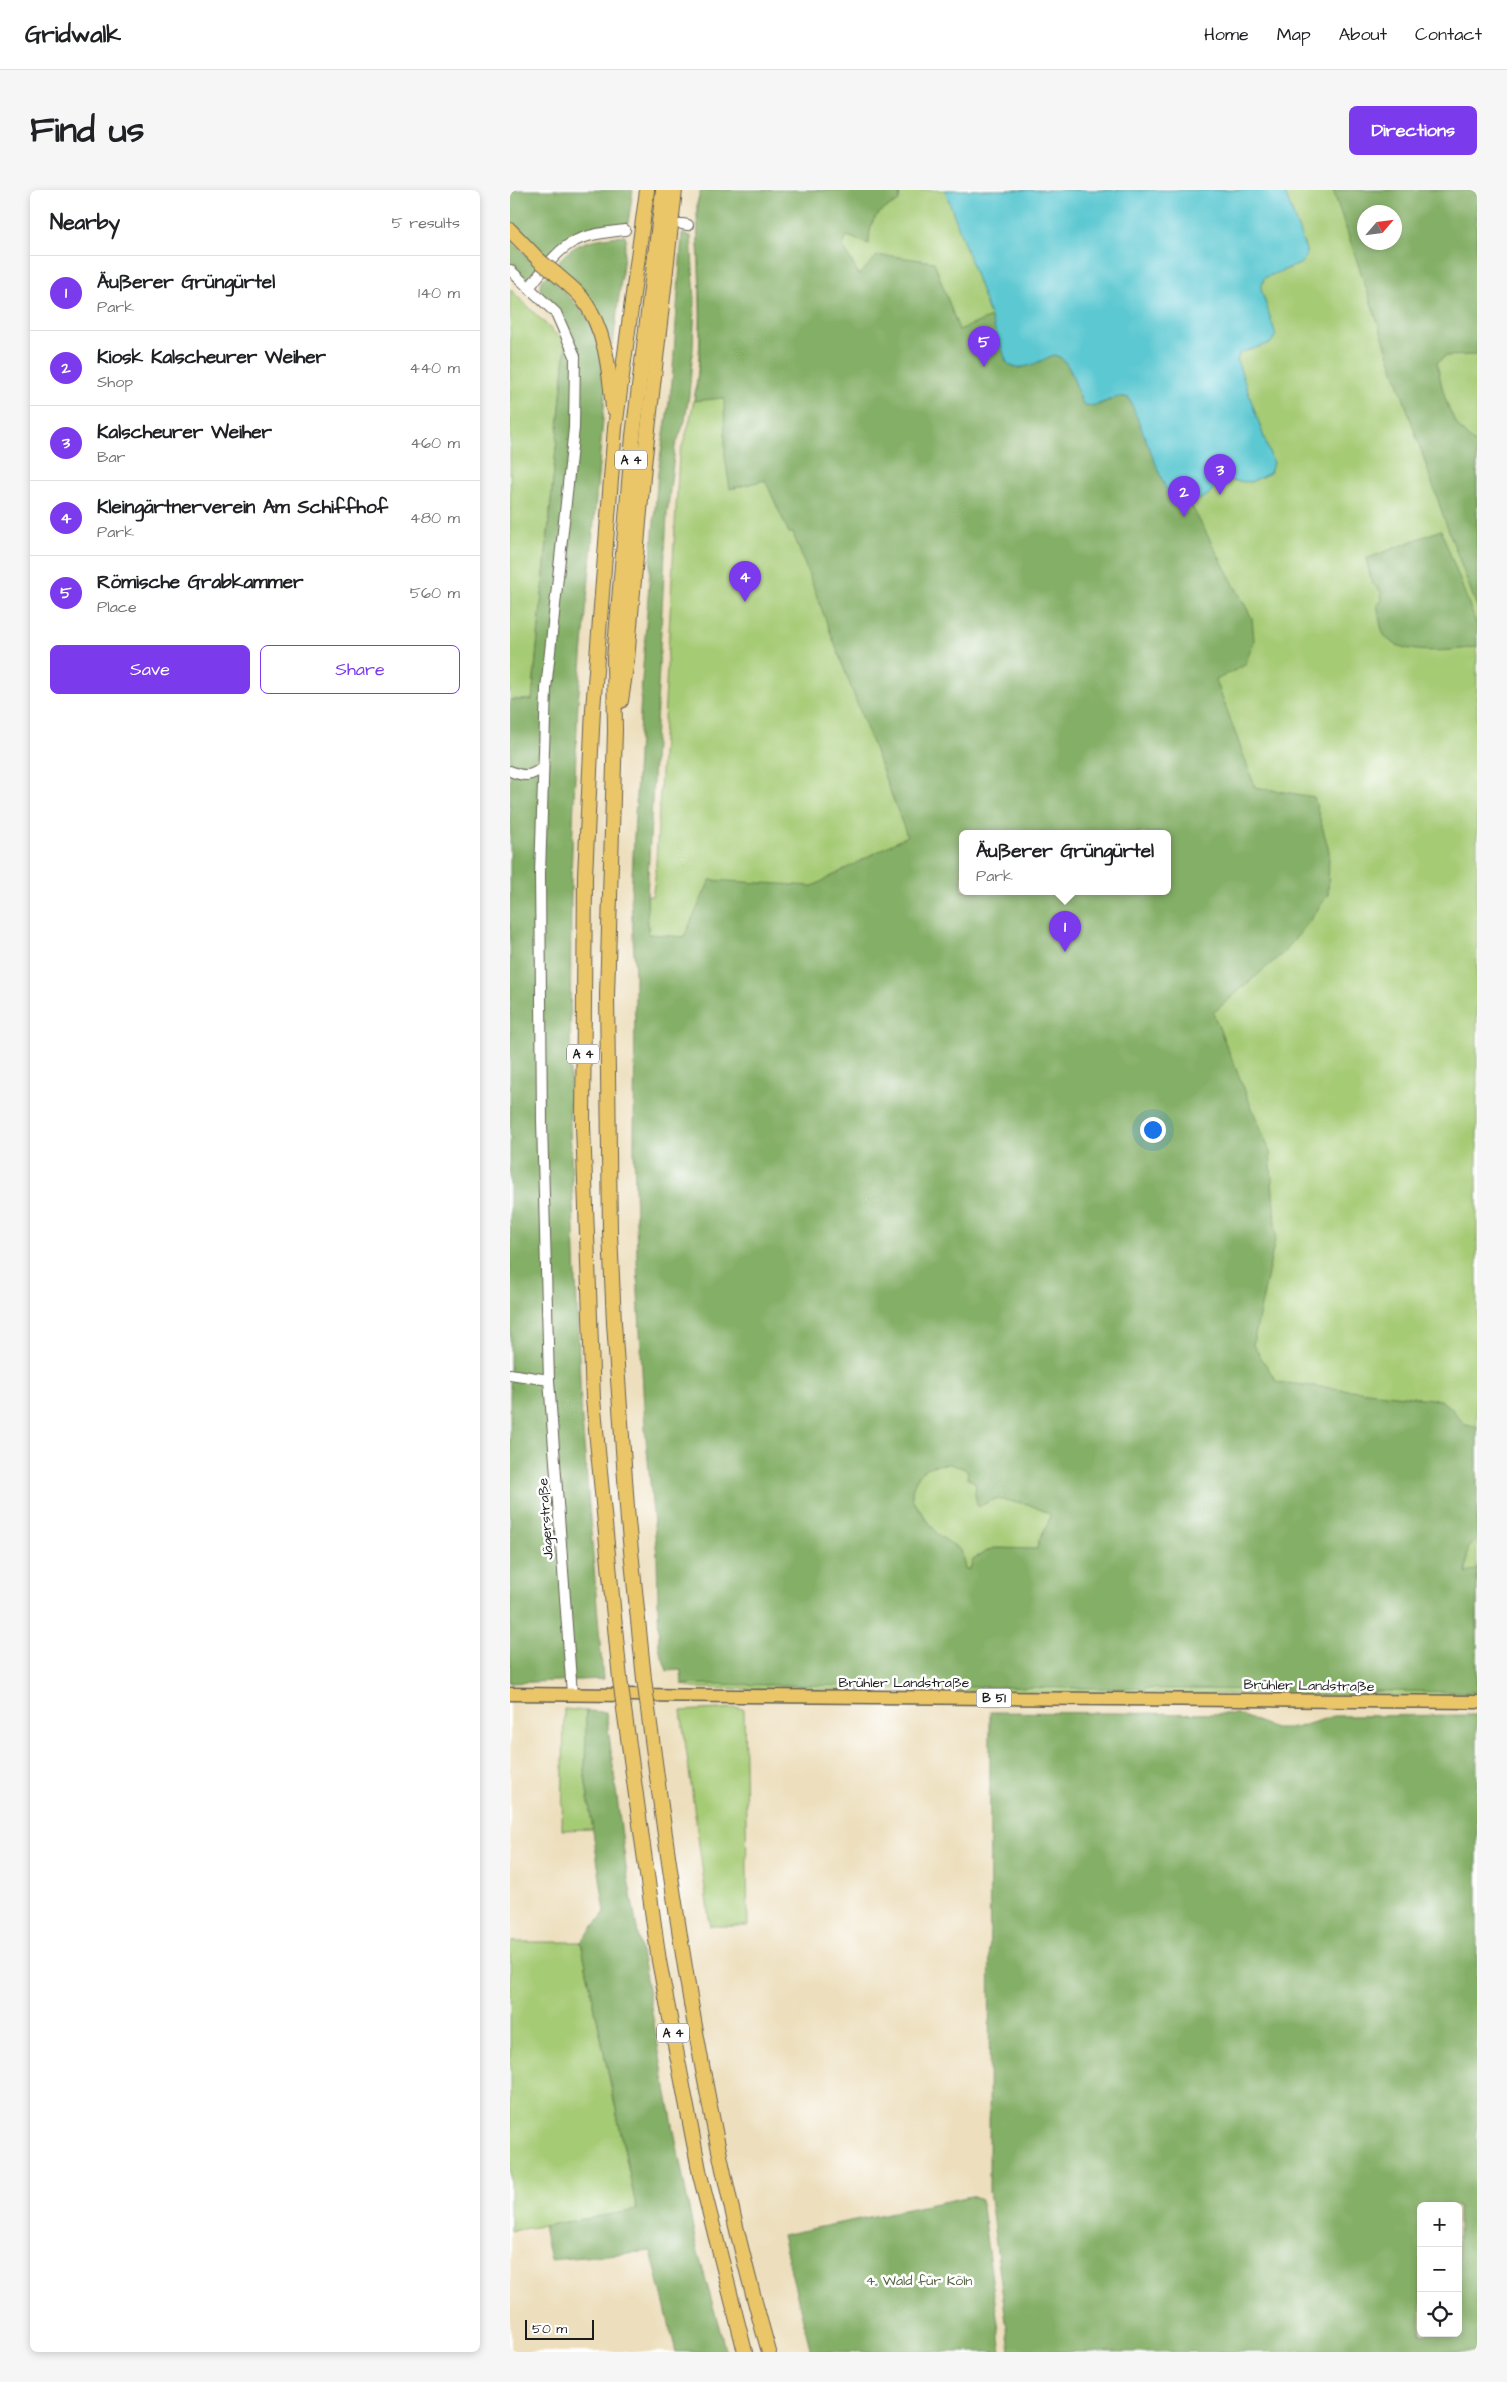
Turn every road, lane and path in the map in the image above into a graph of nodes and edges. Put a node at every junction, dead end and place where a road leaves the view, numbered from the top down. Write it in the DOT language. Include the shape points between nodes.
graph roads {
  1 [pos="647,190"];
  2 [pos="663,190"];
  3 [pos="675,190"];
  4 [pos="510,230"];
  5 [pos="625,230"];
  6 [pos="510,270"];
  7 [pos="529,288"];
  8 [pos="615,428"];
  9 [pos="615,731"];
  10 [pos="542,766"];
  11 [pos="510,771"];
  12 [pos="510,1374"];
  13 [pos="549,1380"];
  14 [pos="510,1694"];
  15 [pos="572,1694"];
  16 [pos="1477,1702"];
  17 [pos="745,2352"];
  18 [pos="769,2352"];
  1 -- 8 [label="highway, A 4"];
  2 -- 9 [label="highway, A 4" via="632,446 614,659"];
  3 -- 9 [label="highway, A 4" via="645,456 627,660"];
  4 -- 8 [label="highway, bridge" via="581,296 597,322 607,356"];
  5 -- 7 [label="street" via="592,233 567,245"];
  6 -- 7 [label="street, Jägerstraße"];
  7 -- 10 [label="street, Jägerstraße" via="556,313 575,356 574,428 546,689"];
  8 -- 17 [label="highway, A 4, bridge" via="593,709 586,856 583,1126 593,1399 620,1679 661,1970 700,2176"];
  9 -- 18 [label="highway, A 4, bridge" via="607,995 610,1232 627,1512 644,1679 668,1862 698,2039 737,2230"];
  10 -- 11 [label="street" via="533,775 522,776"];
  10 -- 13 [label="street, Jägerstraße" via="542,1112"];
  12 -- 13 [label="street"];
  13 -- 15 [label="street, Jägerstraße"];
  14 -- 15 [label="main road, Brühler Landstraße / B 51"];
  15 -- 16 [label="main road, Brühler Landstraße / B 51"];
}
